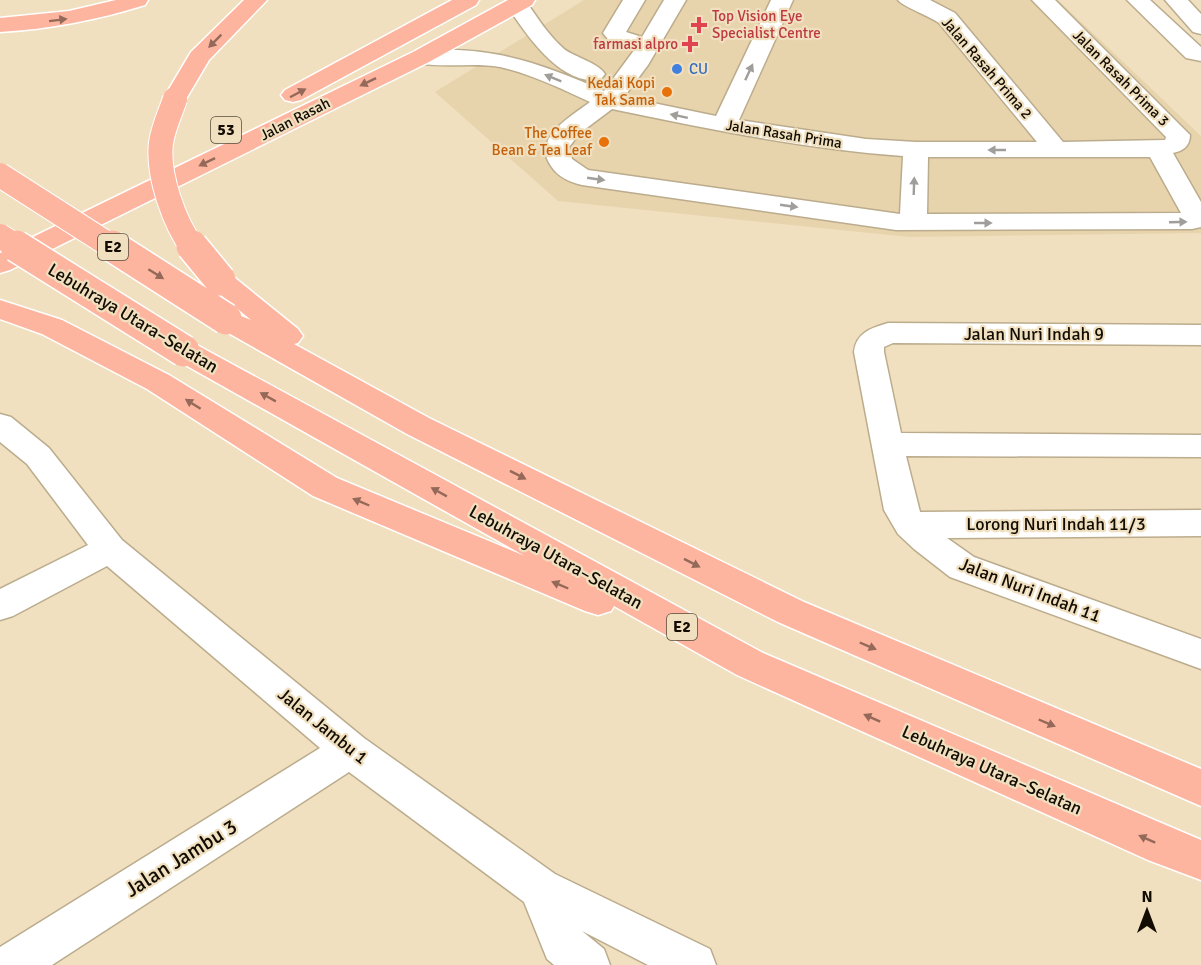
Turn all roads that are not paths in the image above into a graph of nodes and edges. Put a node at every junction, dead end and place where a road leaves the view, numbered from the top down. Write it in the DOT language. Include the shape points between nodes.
graph roads {
  1 [pos="137,0"];
  2 [pos="256,0"];
  3 [pos="468,0"];
  4 [pos="634,0"];
  5 [pos="675,0"];
  6 [pos="782,0"];
  7 [pos="909,0"];
  8 [pos="1043,0"];
  9 [pos="1138,0"];
  10 [pos="1176,0"];
  11 [pos="520,2"];
  12 [pos="0,25"];
  13 [pos="1201,27"];
  14 [pos="647,45"];
  15 [pos="1201,54"];
  16 [pos="421,57"];
  17 [pos="614,93"];
  18 [pos="724,125"];
  19 [pos="1056,149"];
  20 [pos="1158,149"];
  21 [pos="916,150"];
  22 [pos="0,176"];
  23 [pos="913,223"];
  24 [pos="0,237"];
  25 [pos="0,264"];
  26 [pos="0,309"];
  27 [pos="1201,335"];
  28 [pos="870,342"];
  29 [pos="0,425"];
  30 [pos="418,426"];
  31 [pos="886,444"];
  32 [pos="1201,446"];
  33 [pos="1201,523"];
  34 [pos="910,525"];
  35 [pos="110,549"];
  36 [pos="0,606"];
  37 [pos="1201,654"];
  38 [pos="750,664"];
  39 [pos="350,750"];
  40 [pos="1201,789"];
  41 [pos="1201,860"];
  42 [pos="540,888"];
  43 [pos="12,965"];
  44 [pos="588,965"];
  45 [pos="694,965"];
  12 -- 1 [label="highway, one-way" via="64,19"];
  2 -- 30 [label="highway, one-way, bridge" via="199,57 175,99 161,144 171,210 181,232 220,280 291,338"];
  24 -- 3 [label="highway, Jalan Rasah / 53, one-way" via="219,134"];
  4 -- 14 [label="street" via="614,33"];
  5 -- 14 [label="street"];
  18 -- 6 [label="street, one-way"];
  7 -- 19 [label="street, Jalan Rasah Prima 2" via="947,18"];
  8 -- 20 [label="street, Jalan Rasah Prima 3" via="1178,135 1173,146"];
  9 -- 15 [label="street" via="1194,53"];
  10 -- 13 [label="street"];
  11 -- 16 [label="highway, Jalan Rasah / 53"];
  11 -- 17 [label="street, Jalan Rasah Prima" via="542,41 555,54"];
  14 -- 17 [label="street"];
  17 -- 16 [label="street, Jalan Rasah Prima, one-way" via="504,61"];
  16 -- 25 [label="highway, Jalan Rasah / 53, one-way"];
  18 -- 17 [label="street, Jalan Rasah Prima, one-way"];
  17 -- 23 [label="street, one-way" via="558,145 557,155 563,166 582,177"];
  18 -- 21 [label="street, Jalan Rasah Prima"];
  19 -- 20 [label="street, Jalan Rasah Prima"];
  19 -- 21 [label="street, Jalan Rasah Prima, one-way"];
  23 -- 20 [label="street, one-way" via="1192,221 1194,213"];
  23 -- 21 [label="street, one-way"];
  22 -- 30 [label="highway, E2, one-way, bridge" via="226,319"];
  38 -- 24 [label="highway, Lebuhraya Utara–Selatan / E2, one-way, bridge" via="184,351"];
  38 -- 26 [label="highway, one-way" via="325,487 158,382 52,327"];
  27 -- 28 [label="street, Jalan Nuri Indah 9" via="888,333"];
  28 -- 31 [label="street, Jalan Nuri Indah 11" via="868,352"];
  29 -- 35 [label="street, Jalan Jambu 1" via="38,456"];
  30 -- 40 [label="highway, E2, one-way" via="790,612"];
  31 -- 32 [label="street"];
  31 -- 34 [label="street, Jalan Nuri Indah 11" via="901,510"];
  33 -- 34 [label="street, Lorong Nuri Indah 11/3"];
  34 -- 37 [label="street, Jalan Nuri Indah 11" via="962,567"];
  35 -- 36 [label="street"];
  35 -- 39 [label="street, Jalan Jambu 1"];
  41 -- 38 [label="highway, Lebuhraya Utara–Selatan / E2, one-way"];
  39 -- 42 [label="street, Jalan Jambu 1"];
  39 -- 43 [label="street, Jalan Jambu 3"];
  42 -- 44 [label="street" via="563,944"];
  42 -- 45 [label="street, Jalan Jambu 1"];
}
